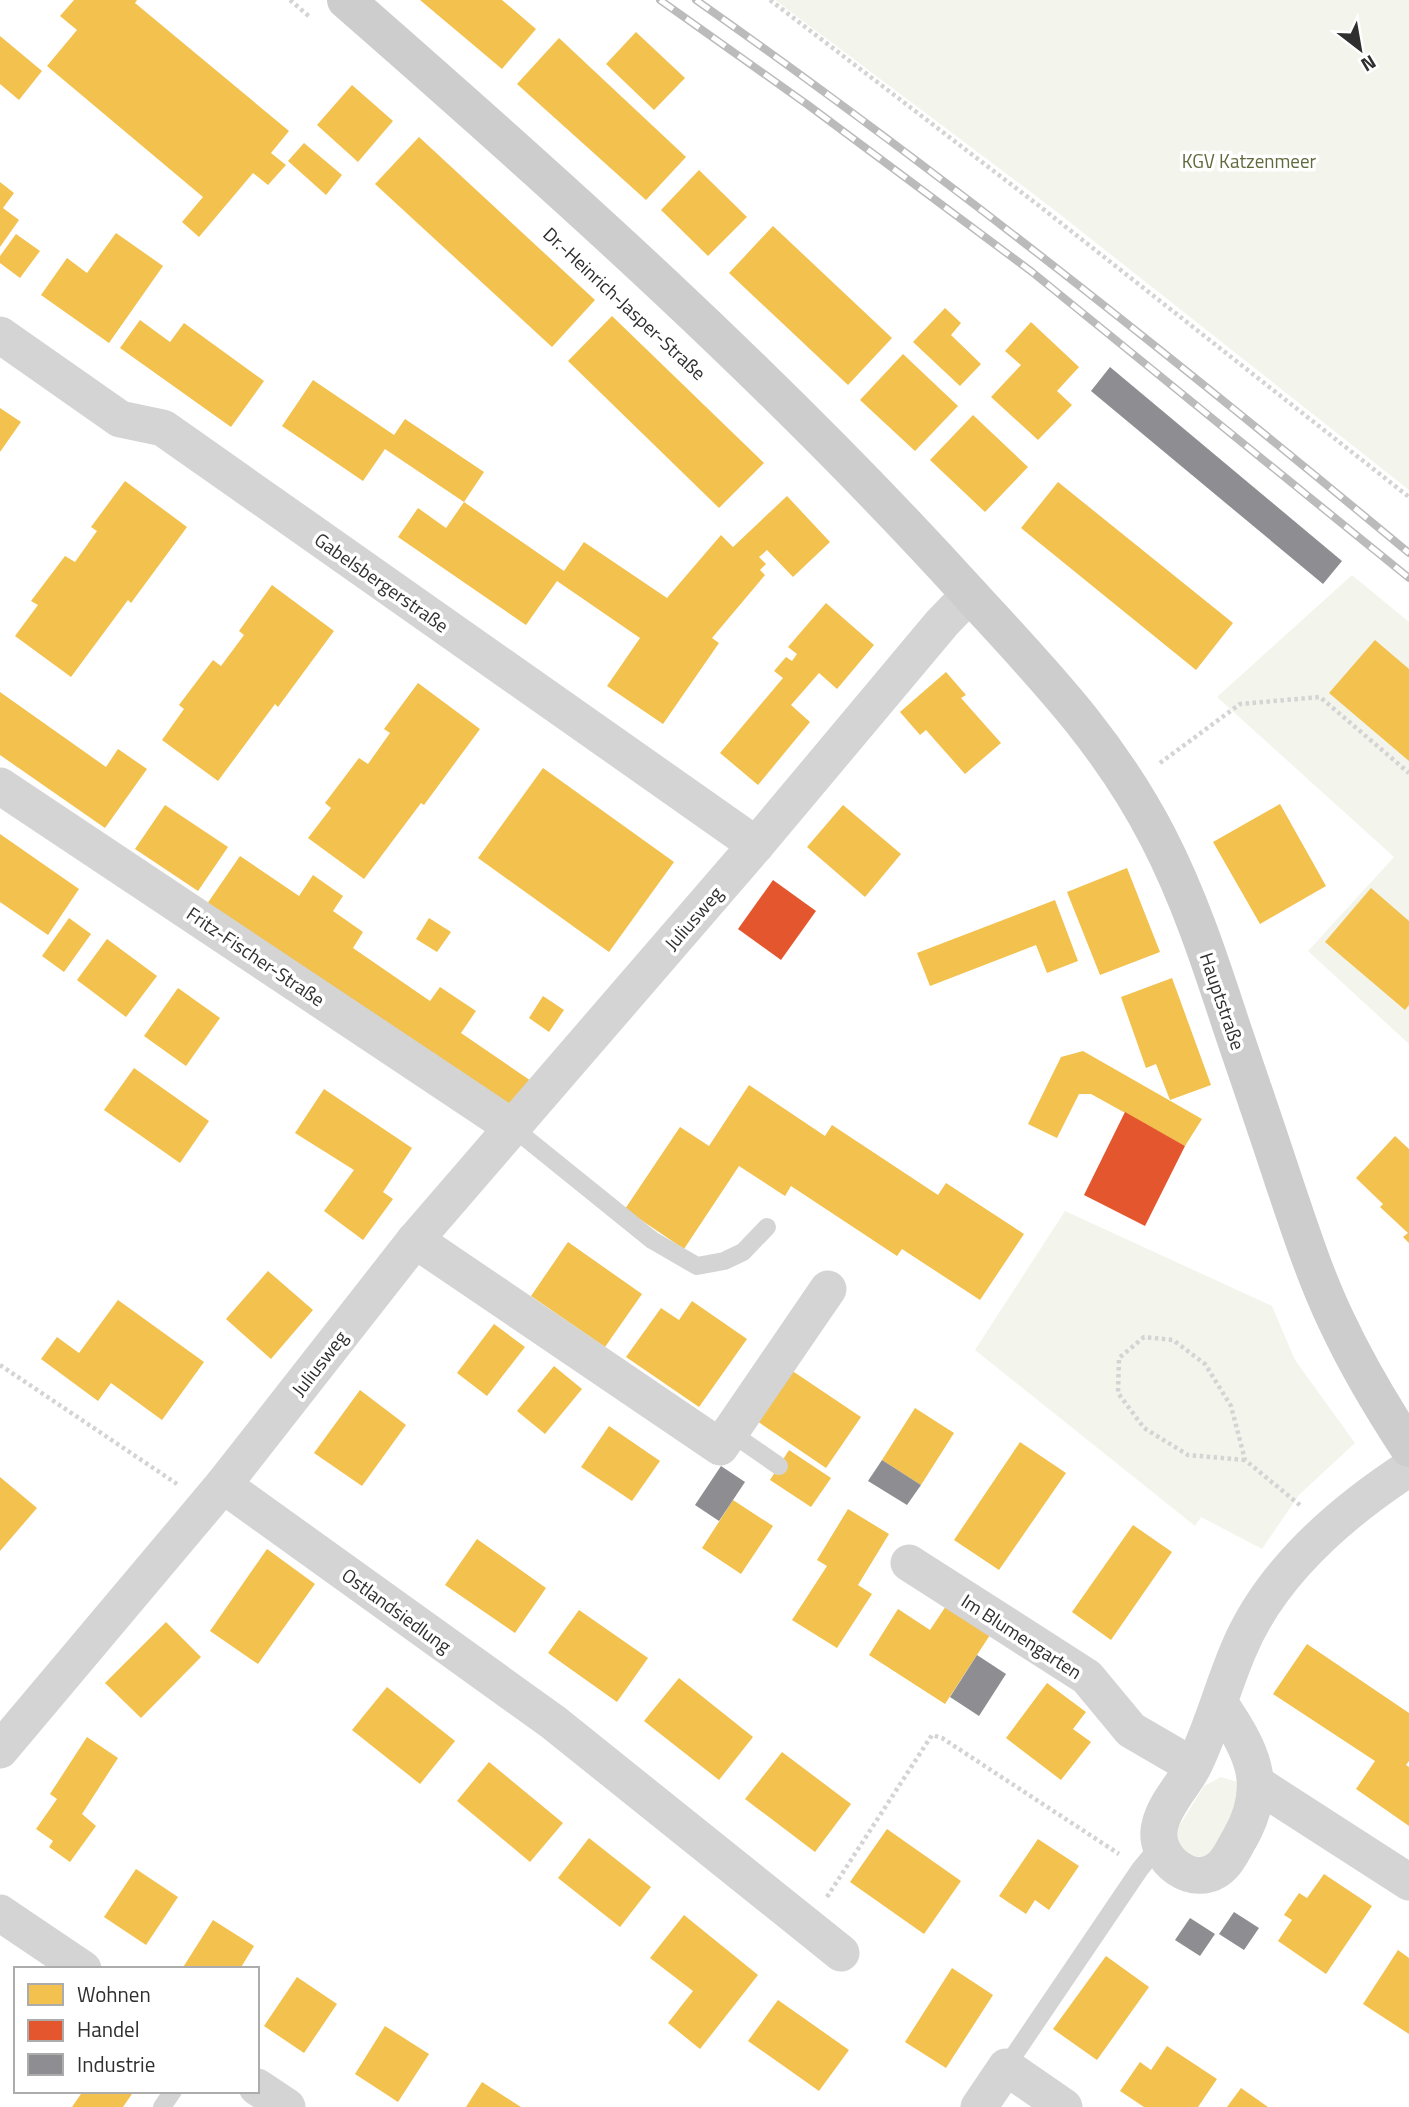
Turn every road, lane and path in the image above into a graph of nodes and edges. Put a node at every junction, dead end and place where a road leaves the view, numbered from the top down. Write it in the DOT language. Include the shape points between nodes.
graph roads {
  1 [pos="290,0"];
  2 [pos="770,0"];
  3 [pos="332,12"];
  4 [pos="0,335"];
  5 [pos="1409,497"];
  6 [pos="970,594"];
  7 [pos="1409,773"];
  8 [pos="1127,783"];
  9 [pos="0,786"];
  10 [pos="757,845"];
  11 [pos="512,1126"];
  12 [pos="767,1227"];
  13 [pos="415,1240"];
  14 [pos="828,1289"];
  15 [pos="0,1365"];
  16 [pos="730,1432"];
  17 [pos="1409,1448"];
  18 [pos="1245,1460"];
  19 [pos="779,1466"];
  20 [pos="1409,1468"];
  21 [pos="214,1494"];
  22 [pos="1329,1528"];
  23 [pos="909,1563"];
  24 [pos="1219,1702"];
  25 [pos="0,1750"];
  26 [pos="1193,1766"];
  27 [pos="1257,1784"];
  28 [pos="1150,1857"];
  29 [pos="1409,1882"];
  30 [pos="0,1913"];
  31 [pos="807,1927"];
  32 [pos="841,1952"];
  33 [pos="80,1967"];
  34 [pos="1006,2067"];
  35 [pos="259,2088"];
  36 [pos="287,2107"];
  37 [pos="979,2107"];
  38 [pos="1064,2107"];
  1 -- 3 [label="path"];
  2 -- 5 [label="path"];
  3 -- 6 [label="street, Dr.-Heinrich-Jasper-Straße" via="491,127 827,442"];
  4 -- 10 [label="street, Gabelsbergerstraße" via="120,419 163,428"];
  6 -- 8 [label="street, Hauptstraße" via="1065,698"];
  6 -- 10 [label="street, Juliusweg"];
  7 -- 8 [label="path" via="1320,698 1240,704"];
  8 -- 17 [label="street, Hauptstraße" via="1183,888 1334,1316 1382,1408"];
  9 -- 11 [label="street, Fritz-Fischer-Straße"];
  10 -- 11 [label="street, Juliusweg"];
  11 -- 12 [label="lane" via="652,1240 697,1266 743,1252"];
  11 -- 13 [label="street, Juliusweg"];
  13 -- 16 [label="street" via="720,1447"];
  13 -- 21 [label="street, Juliusweg"];
  14 -- 16 [label="street"];
  15 -- 21 [label="path"];
  16 -- 19 [label="lane"];
  18 -- 18 [label="path" via="1231,1406 1205,1364 1173,1340 1144,1337 1118,1358 1118,1393 1144,1428 1188,1455"];
  18 -- 22 [label="path"];
  20 -- 22 [label="street"];
  21 -- 25 [label="street"];
  21 -- 31 [label="street, Ostlandsiedlung" via="553,1722"];
  22 -- 24 [label="street" via="1260,1609 1238,1650"];
  23 -- 26 [label="street, Im Blumengarten" via="1087,1678 1131,1730"];
  24 -- 26 [label="street"];
  24 -- 27 [label="street" via="1244,1745"];
  26 -- 28 [label="street" via="1160,1825"];
  27 -- 28 [label="street" via="1251,1816 1224,1864 1214,1872 1192,1875 1167,1860"];
  27 -- 29 [label="street"];
  28 -- 31 [label="path" via="932,1735"];
  28 -- 34 [label="lane"];
  30 -- 33 [label="street"];
  31 -- 32 [label="street, Ostlandsiedlung"];
  34 -- 37 [label="street"];
  34 -- 38 [label="street"];
  35 -- 36 [label="street"];
}
